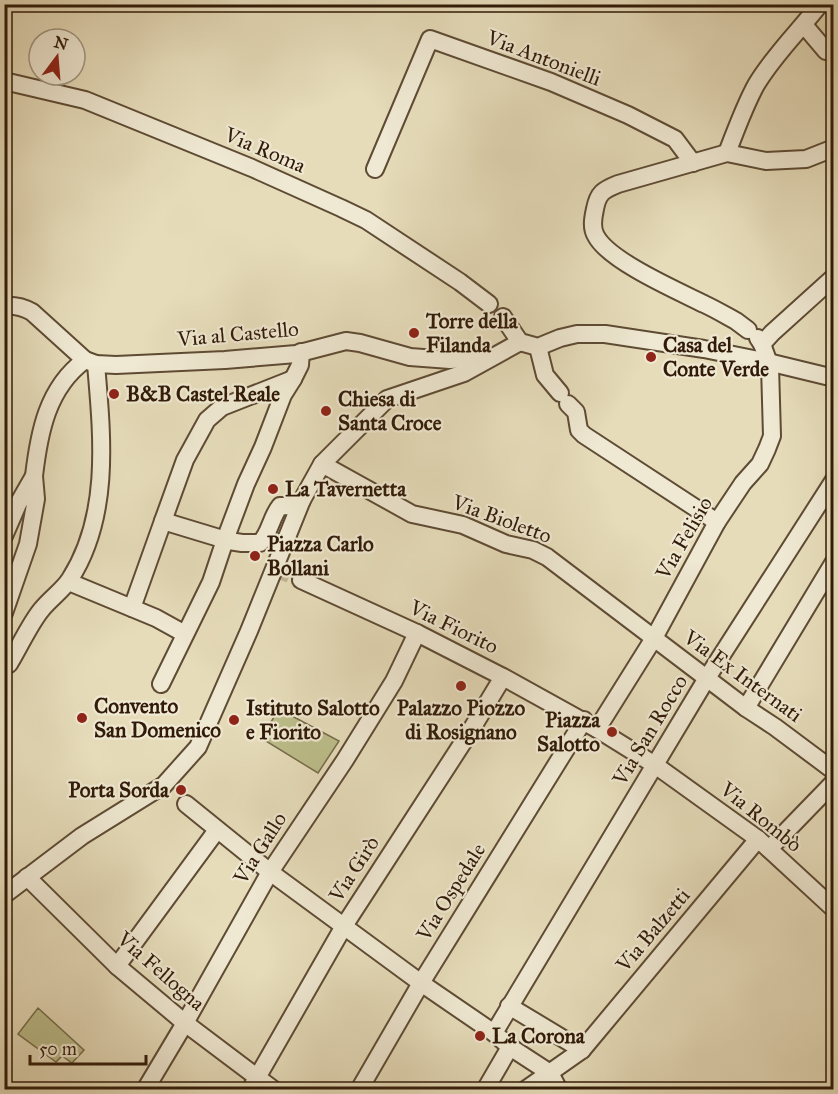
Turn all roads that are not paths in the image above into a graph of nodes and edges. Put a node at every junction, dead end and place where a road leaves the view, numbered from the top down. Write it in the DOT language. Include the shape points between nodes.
graph roads {
  1 [pos="820,4"];
  2 [pos="804,25"];
  3 [pos="826,51"];
  4 [pos="4,81"];
  5 [pos="834,148"];
  6 [pos="727,153"];
  7 [pos="693,163"];
  8 [pos="375,169"];
  9 [pos="834,277"];
  10 [pos="489,304"];
  11 [pos="4,306"];
  12 [pos="503,317"];
  13 [pos="756,338"];
  14 [pos="520,342"];
  15 [pos="538,347"];
  16 [pos="301,352"];
  17 [pos="492,358"];
  18 [pos="90,362"];
  19 [pos="768,362"];
  20 [pos="834,378"];
  21 [pos="293,379"];
  22 [pos="322,464"];
  23 [pos="34,476"];
  24 [pos="834,480"];
  25 [pos="303,499"];
  26 [pos="163,521"];
  27 [pos="717,522"];
  28 [pos="4,536"];
  29 [pos="225,540"];
  30 [pos="834,562"];
  31 [pos="301,580"];
  32 [pos="69,582"];
  33 [pos="132,608"];
  34 [pos="4,613"];
  35 [pos="417,633"];
  36 [pos="185,634"];
  37 [pos="654,638"];
  38 [pos="4,667"];
  39 [pos="503,677"];
  40 [pos="706,678"];
  41 [pos="161,684"];
  42 [pos="746,708"];
  43 [pos="590,725"];
  44 [pos="655,765"];
  45 [pos="834,771"];
  46 [pos="834,782"];
  47 [pos="186,804"];
  48 [pos="218,830"];
  49 [pos="764,844"];
  50 [pos="270,872"];
  51 [pos="27,877"];
  52 [pos="4,895"];
  53 [pos="834,909"];
  54 [pos="344,926"];
  55 [pos="117,966"];
  56 [pos="421,983"];
  57 [pos="509,1006"];
  58 [pos="185,1023"];
  59 [pos="494,1034"];
  60 [pos="510,1047"];
  61 [pos="582,1050"];
  62 [pos="550,1072"];
  63 [pos="254,1084"];
  64 [pos="145,1089"];
  65 [pos="274,1089"];
  66 [pos="359,1089"];
  67 [pos="484,1089"];
  68 [pos="525,1089"];
  69 [pos="559,1089"];
  1 -- 2 [label="street"];
  2 -- 3 [label="street"];
  2 -- 6 [label="street" via="757,83"];
  4 -- 10 [label="street, Via Roma" via="76,96 341,208 366,220"];
  5 -- 6 [label="street" via="806,159 766,161"];
  6 -- 7 [label="street"];
  7 -- 8 [label="street, Via Antonielli" via="675,139 628,115 551,82 430,39"];
  7 -- 13 [label="street" via="605,189 594,211 592,225 596,237 610,252 653,279 736,321"];
  9 -- 13 [label="street" via="772,333"];
  11 -- 18 [label="street" via="14,305 32,312"];
  12 -- 14 [label="street"];
  13 -- 19 [label="street, Via Felisio"];
  14 -- 15 [label="street"];
  14 -- 17 [label="street"];
  15 -- 19 [label="street" via="577,334 605,334"];
  15 -- 27 [label="street" via="545,375 576,412 579,430 584,435"];
  16 -- 17 [label="street, Via al Castello" via="346,341 410,357"];
  16 -- 18 [label="street, Via al Castello" via="225,360 116,365"];
  16 -- 21 [label="street"];
  17 -- 22 [label="street" via="464,373 387,399"];
  18 -- 23 [label="street" via="74,368 50,402"];
  18 -- 32 [label="street" via="102,426 101,481 91,533"];
  19 -- 20 [label="street"];
  19 -- 27 [label="street, Via Felisio" via="772,436 760,464"];
  21 -- 26 [label="street" via="222,406 207,420 185,460"];
  21 -- 29 [label="street"];
  22 -- 25 [label="street"];
  22 -- 37 [label="street, Via Bioletto" via="412,514 463,525 547,557"];
  23 -- 28 [label="street"];
  23 -- 34 [label="street" via="36,500 28,544"];
  24 -- 40 [label="street, Via San Rocco"];
  25 -- 29 [label="street" via="295,506 279,506 260,543"];
  25 -- 51 [label="street" via="198,747 164,785 82,836"];
  26 -- 29 [label="street"];
  26 -- 33 [label="street"];
  27 -- 37 [label="street, Via Felisio"];
  29 -- 36 [label="street" via="211,582"];
  30 -- 42 [label="street"];
  31 -- 35 [label="street, Via Fiorito"];
  32 -- 33 [label="street"];
  32 -- 38 [label="street" via="41,610"];
  33 -- 36 [label="street"];
  35 -- 39 [label="street, Via Fiorito"];
  35 -- 50 [label="street, Via Gallo" via="394,681"];
  36 -- 41 [label="street"];
  37 -- 40 [label="street, Via Ex Internati"];
  37 -- 43 [label="street, Via Felisio"];
  39 -- 43 [label="street, Via Fiorito"];
  39 -- 54 [label="street, Via Girò"];
  40 -- 42 [label="street, Via Ex Internati"];
  40 -- 44 [label="street, Via San Rocco"];
  42 -- 45 [label="street, Via Ex Internati"];
  43 -- 44 [label="street"];
  43 -- 56 [label="street, Via Ospedale"];
  44 -- 49 [label="street, Via Rombò"];
  44 -- 57 [label="street, Via San Rocco"];
  46 -- 49 [label="street, Via Balzetti"];
  47 -- 48 [label="street"];
  48 -- 50 [label="street"];
  48 -- 55 [label="street"];
  49 -- 53 [label="street, Via Rombò"];
  49 -- 61 [label="street, Via Balzetti"];
  50 -- 54 [label="street"];
  50 -- 58 [label="street, Via Gallo"];
  51 -- 52 [label="street"];
  51 -- 55 [label="street, Via Fellogna"];
  54 -- 56 [label="street"];
  54 -- 63 [label="street, Via Girò"];
  55 -- 58 [label="street, Via Fellogna"];
  56 -- 59 [label="street"];
  56 -- 66 [label="street, Via Ospedale"];
  57 -- 59 [label="street, Via San Rocco"];
  57 -- 61 [label="street"];
  58 -- 63 [label="street, Via Fellogna"];
  58 -- 64 [label="street, Via Gallo"];
  59 -- 60 [label="street"];
  60 -- 62 [label="street"];
  60 -- 67 [label="street"];
  61 -- 62 [label="street, Via Balzetti"];
  62 -- 68 [label="street, Via Balzetti"];
  62 -- 69 [label="street"];
  63 -- 65 [label="street, Via Fellogna"];
}
